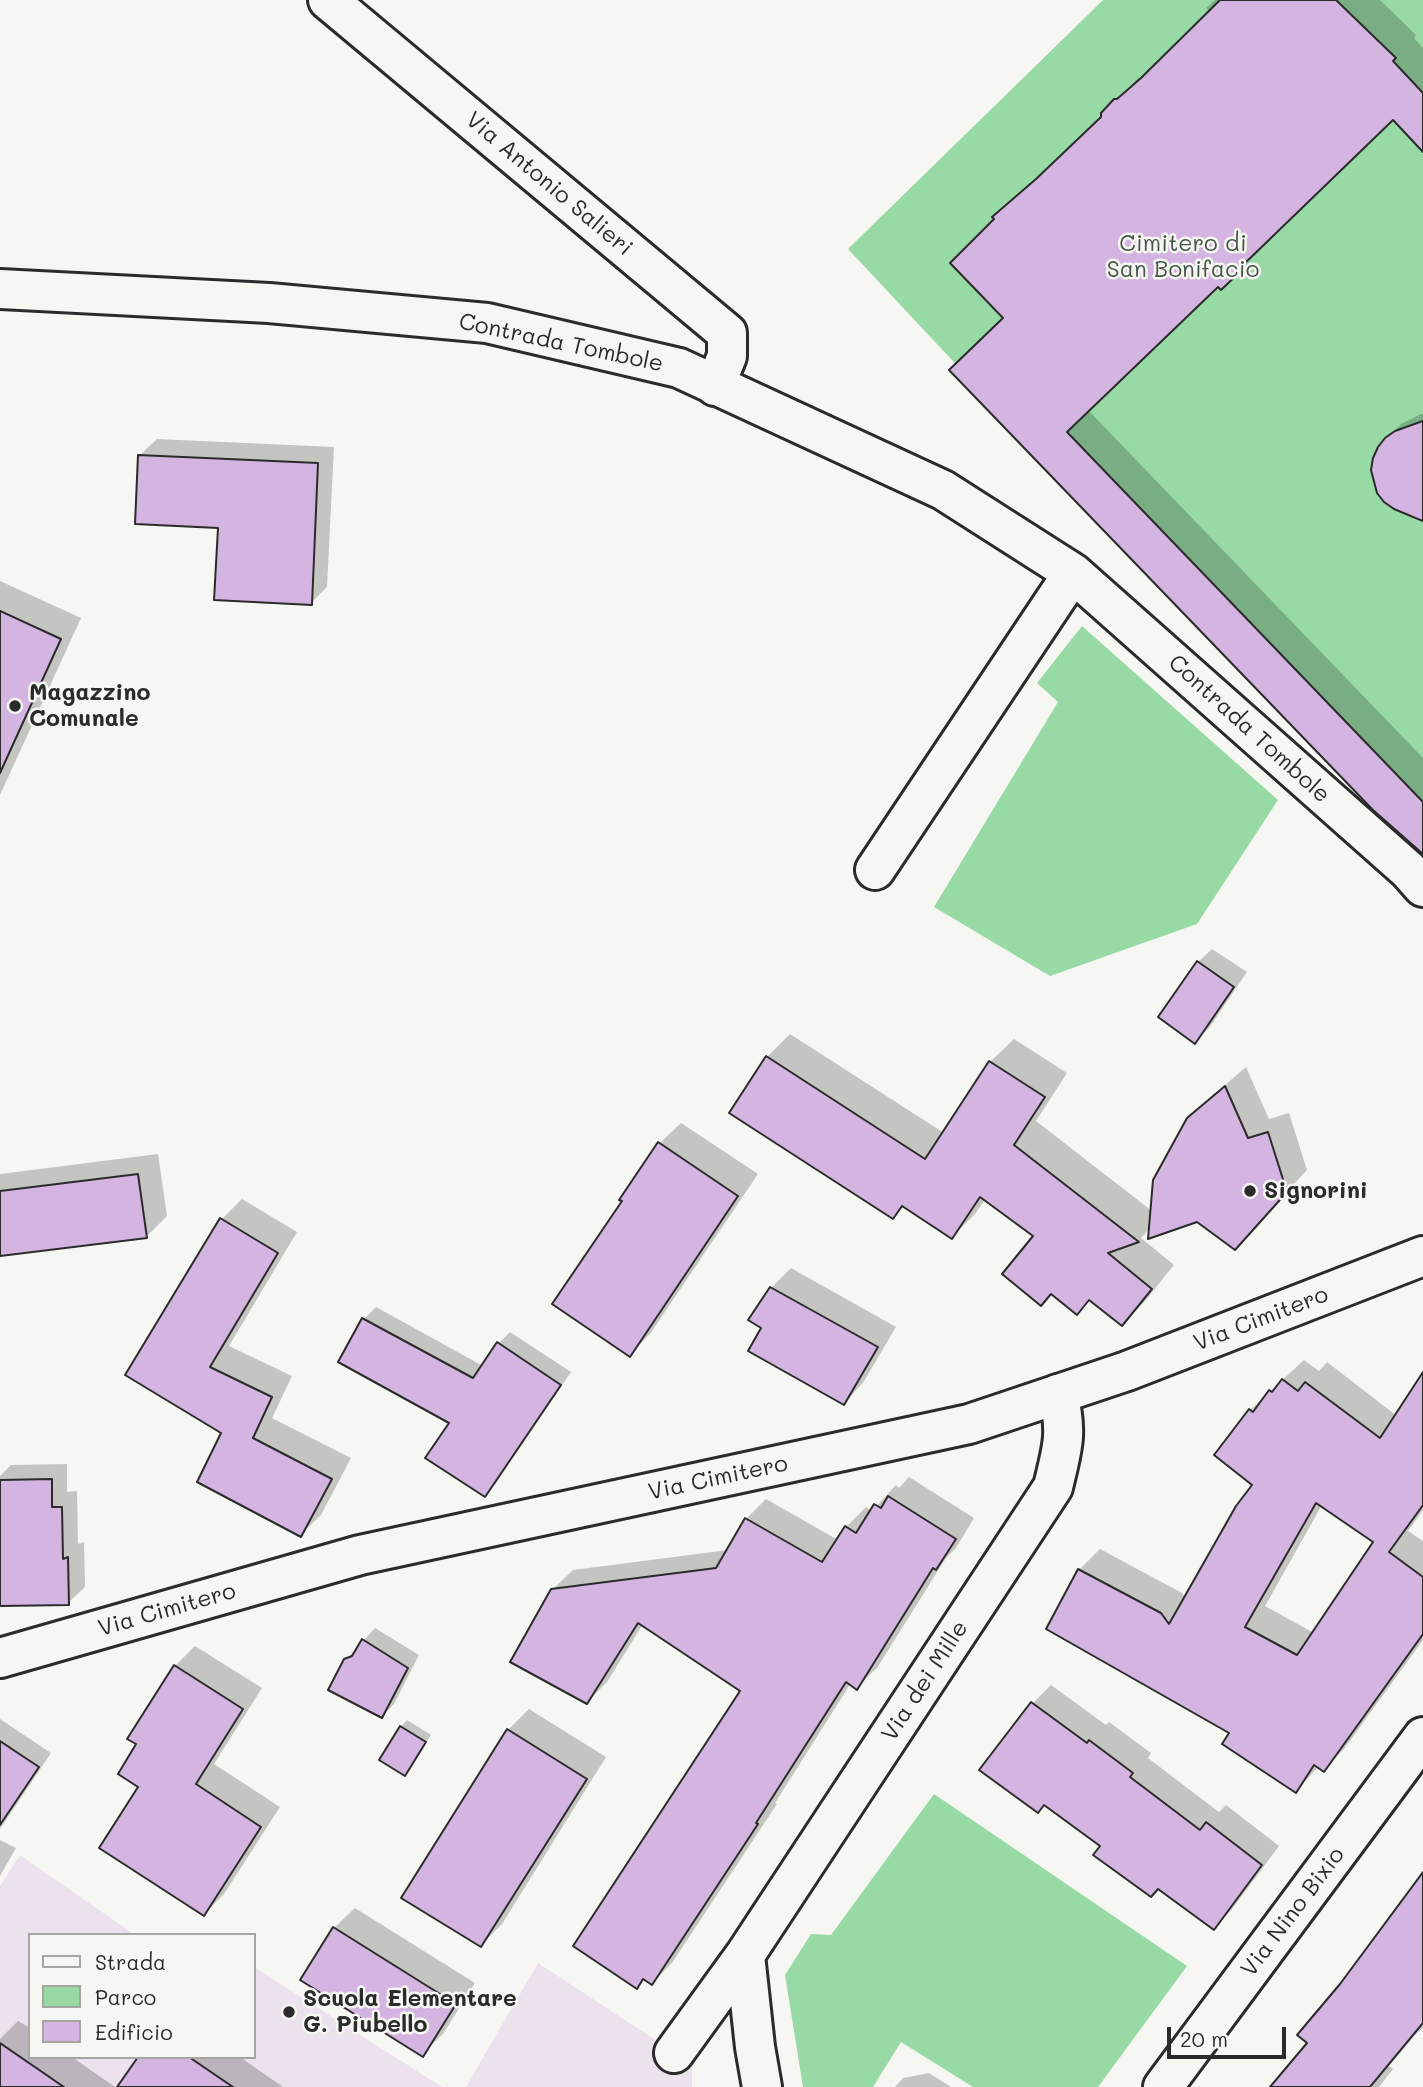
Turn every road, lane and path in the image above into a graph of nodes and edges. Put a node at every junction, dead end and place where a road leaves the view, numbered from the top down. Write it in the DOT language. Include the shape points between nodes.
graph roads {
  1 [pos="328,0"];
  2 [pos="0,289"];
  3 [pos="715,386"];
  4 [pos="1073,573"];
  5 [pos="875,870"];
  6 [pos="1423,887"];
  7 [pos="1423,1256"];
  8 [pos="1058,1394"];
  9 [pos="0,1658"];
  10 [pos="1423,1737"];
  11 [pos="745,1955"];
  12 [pos="674,2053"];
  13 [pos="762,2087"];
  14 [pos="1163,2087"];
  1 -- 3 [label="street, Via Antonio Salieri" via="727,333 727,356"];
  2 -- 3 [label="street, Contrada Tombole" via="269,303 487,323 679,368"];
  3 -- 4 [label="street, Contrada Tombole" via="943,490"];
  4 -- 5 [label="street"];
  4 -- 6 [label="street, Contrada Tombole"];
  7 -- 8 [label="street, Via Cimitero"];
  8 -- 9 [label="street, Via Cimitero" via="969,1424 360,1555"];
  8 -- 11 [label="street, Via dei Mille" via="1064,1441 1053,1487"];
  10 -- 14 [label="street, Via Nino Bixio"];
  11 -- 12 [label="street, Via dei Mille"];
  11 -- 13 [label="street"];
}
